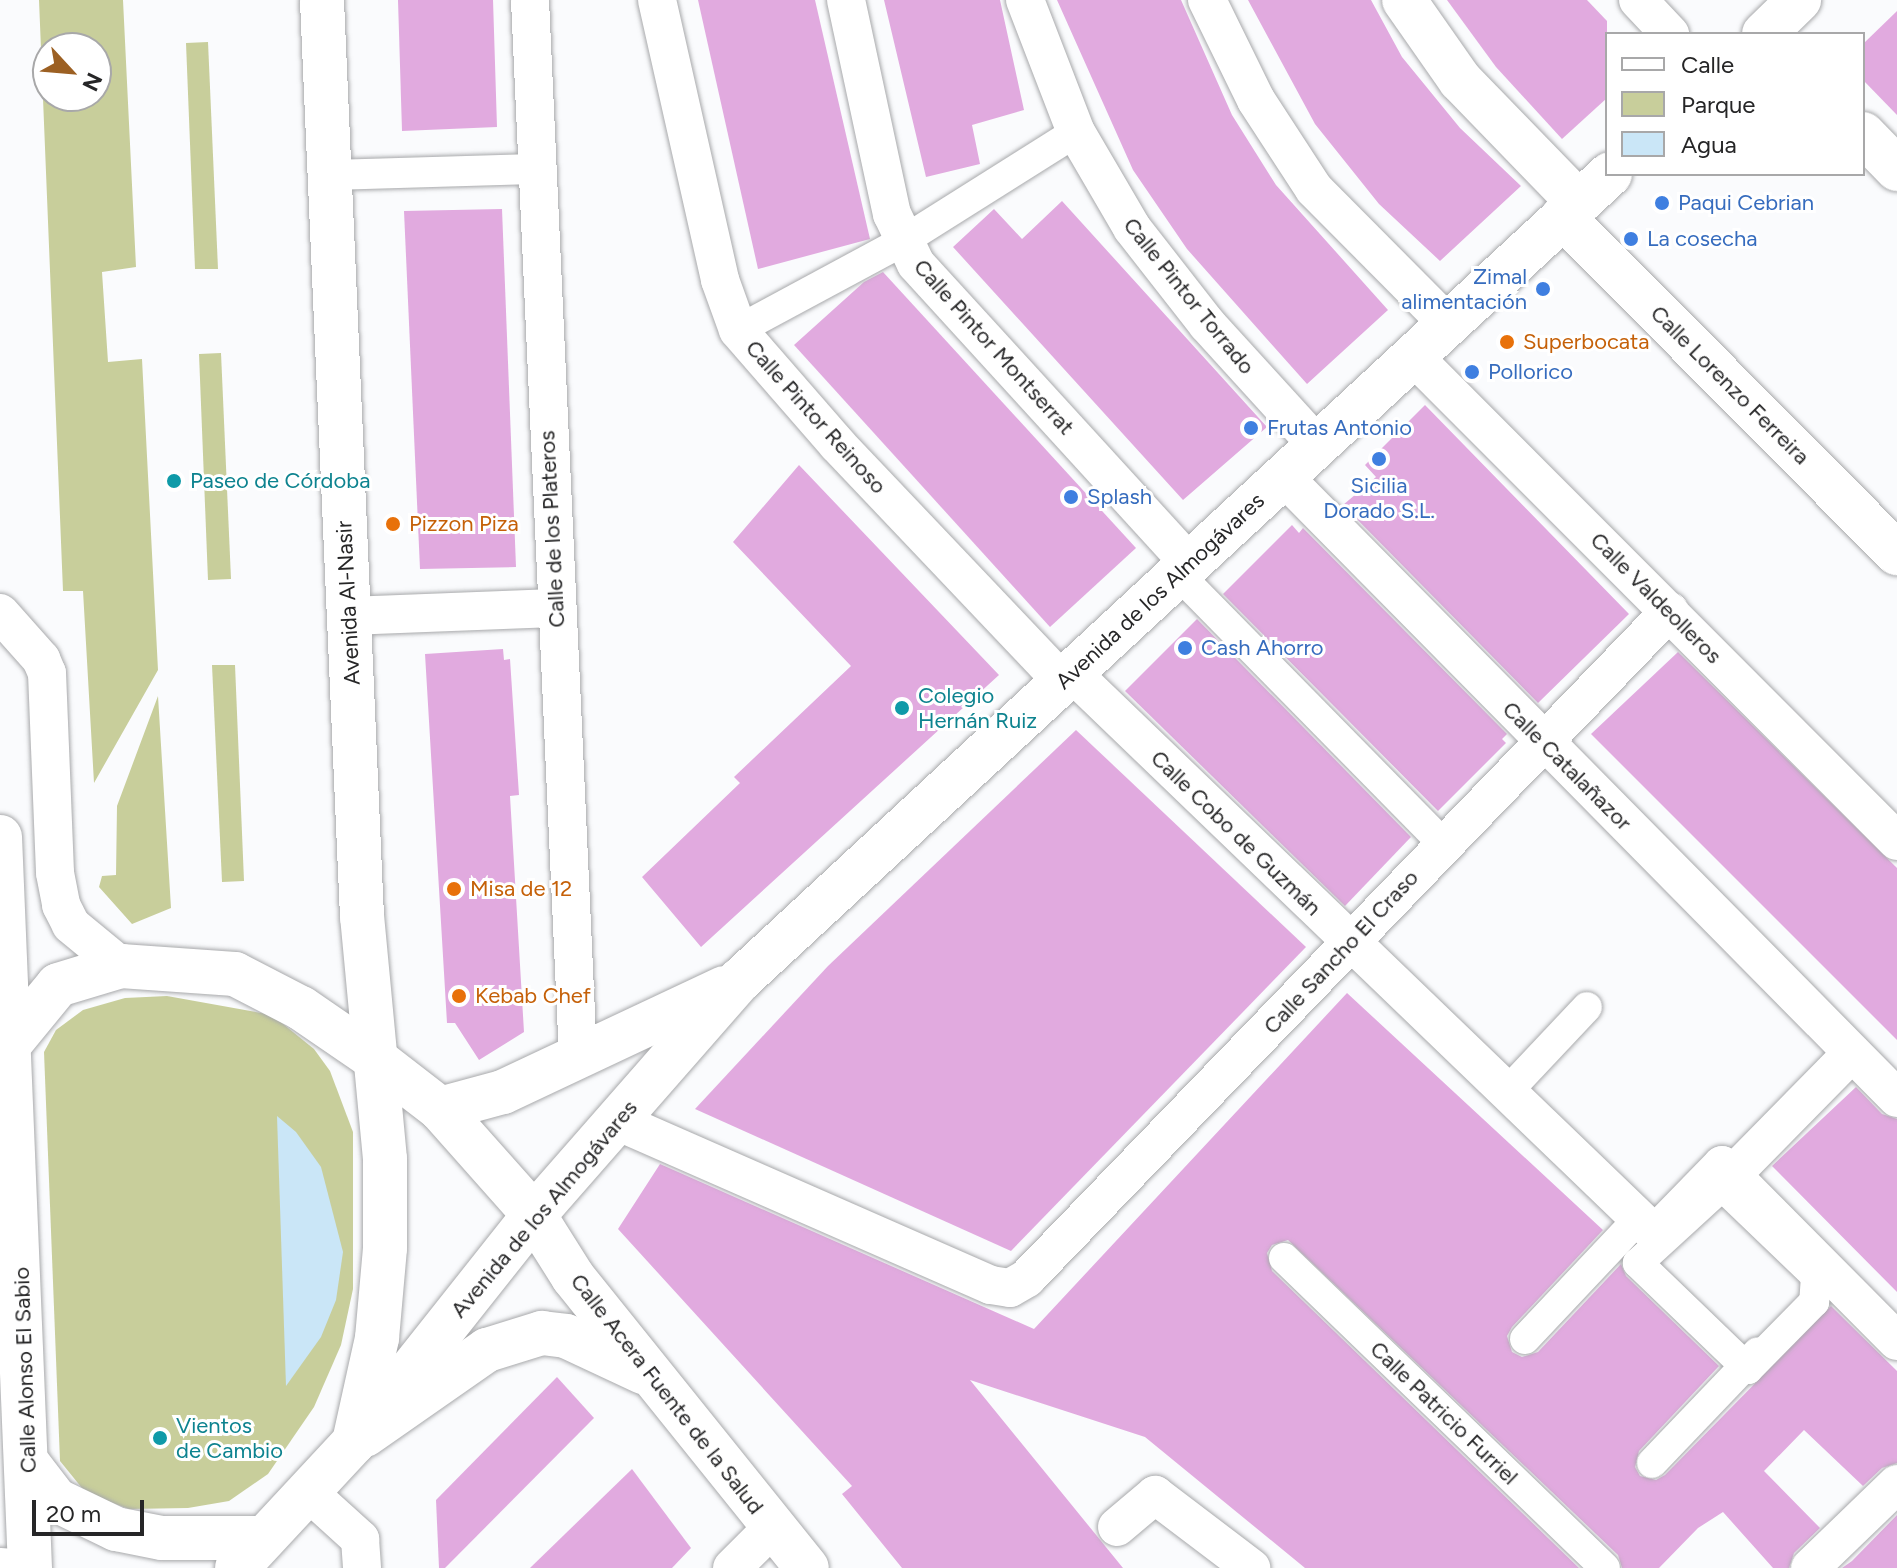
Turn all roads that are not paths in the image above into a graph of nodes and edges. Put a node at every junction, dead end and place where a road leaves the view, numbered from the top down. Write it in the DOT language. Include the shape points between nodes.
graph roads {
  1 [pos="322,0"];
  2 [pos="530,0"];
  3 [pos="657,0"];
  4 [pos="846,0"];
  5 [pos="1025,0"];
  6 [pos="1207,0"];
  7 [pos="1404,0"];
  8 [pos="1638,0"];
  9 [pos="1799,0"];
  10 [pos="1668,32"];
  11 [pos="1766,32"];
  12 [pos="1076,132"];
  13 [pos="1865,136"];
  14 [pos="536,169"];
  15 [pos="1897,169"];
  16 [pos="329,175"];
  17 [pos="1608,176"];
  18 [pos="1571,210"];
  19 [pos="903,241"];
  20 [pos="1448,324"];
  21 [pos="738,330"];
  22 [pos="1413,356"];
  23 [pos="1317,445"];
  24 [pos="1283,476"];
  25 [pos="1897,553"];
  26 [pos="1184,569"];
  27 [pos="555,608"];
  28 [pos="1670,611"];
  29 [pos="0,613"];
  30 [pos="348,616"];
  31 [pos="1067,677"];
  32 [pos="1543,742"];
  33 [pos="0,837"];
  34 [pos="1897,841"];
  35 [pos="1443,844"];
  36 [pos="1351,944"];
  37 [pos="121,966"];
  38 [pos="740,980"];
  39 [pos="1587,1007"];
  40 [pos="12,1041"];
  41 [pos="1852,1053"];
  42 [pos="578,1058"];
  43 [pos="378,1061"];
  44 [pos="1506,1093"];
  45 [pos="1897,1098"];
  46 [pos="440,1109"];
  47 [pos="617,1121"];
  48 [pos="1732,1175"];
  49 [pos="534,1215"];
  50 [pos="1639,1218"];
  51 [pos="1284,1258"];
  52 [pos="1824,1282"];
  53 [pos="1525,1339"];
  54 [pos="1897,1341"];
  55 [pos="1745,1366"];
  56 [pos="652,1377"];
  57 [pos="354,1442"];
  58 [pos="1652,1463"];
  59 [pos="29,1465"];
  60 [pos="1897,1484"];
  61 [pos="307,1491"];
  62 [pos="773,1527"];
  63 [pos="1117,1527"];
  64 [pos="250,1553"];
  65 [pos="0,1567"];
  66 [pos="13,1568"];
  67 [pos="30,1568"];
  68 [pos="362,1568"];
  69 [pos="732,1568"];
  70 [pos="807,1568"];
  71 [pos="1251,1568"];
  72 [pos="1605,1568"];
  73 [pos="1810,1568"];
  1 -- 16 [label="main road, Avenida Al-Nasir"];
  2 -- 14 [label="street, Calle de los Plateros"];
  3 -- 21 [label="street, Calle Pintor Reinoso" via="720,280"];
  4 -- 19 [label="street, Calle Pintor Montserrat" via="892,214"];
  5 -- 12 [label="street, Calle Pintor Torrado"];
  6 -- 20 [label="street" via="1256,100 1314,189"];
  7 -- 18 [label="main road, Calle Lorenzo Ferreira" via="1460,80"];
  8 -- 10 [label="street"];
  9 -- 11 [label="main road"];
  12 -- 19 [label="street"];
  12 -- 23 [label="street, Calle Pintor Torrado" via="1106,188 1167,276"];
  13 -- 15 [label="main road"];
  14 -- 16 [label="street"];
  14 -- 27 [label="street, Calle de los Plateros"];
  16 -- 30 [label="main road, Avenida Al-Nasir"];
  17 -- 18 [label="main road, Avenida de los Almogávares"];
  18 -- 20 [label="main road, Avenida de los Almogávares"];
  18 -- 25 [label="main road, Calle Lorenzo Ferreira"];
  19 -- 21 [label="street"];
  19 -- 26 [label="street, Calle Pintor Montserrat" via="932,282"];
  20 -- 22 [label="main road, Avenida de los Almogávares"];
  21 -- 31 [label="street, Calle Pintor Reinoso" via="837,444"];
  22 -- 23 [label="main road, Avenida de los Almogávares"];
  22 -- 28 [label="street, Calle Valdeolleros"];
  23 -- 24 [label="main road, Avenida de los Almogávares"];
  24 -- 26 [label="main road, Avenida de los Almogávares"];
  24 -- 32 [label="street, Calle Catalañazor"];
  26 -- 31 [label="main road, Avenida de los Almogávares"];
  26 -- 35 [label="street"];
  27 -- 30 [label="street"];
  27 -- 42 [label="street, Calle de los Plateros"];
  28 -- 32 [label="street, Calle Sancho El Craso"];
  28 -- 34 [label="street, Calle Valdeolleros"];
  29 -- 37 [label="street" via="47,673 55,873 61,905 71,925"];
  30 -- 43 [label="main road, Avenida Al-Nasir" via="362,917"];
  31 -- 36 [label="street, Calle Cobo de Guzmán"];
  31 -- 38 [label="main road, Avenida de los Almogávares"];
  32 -- 35 [label="street, Calle Sancho El Craso"];
  32 -- 41 [label="street, Calle Catalañazor"];
  33 -- 40 [label="main road, Calle Alonso El Sabio"];
  35 -- 36 [label="street, Calle Sancho El Craso"];
  36 -- 44 [label="street, Calle Cobo de Guzmán"];
  36 -- 47 [label="street, Calle Sancho El Craso" via="1027,1278 1010,1288 991,1285"];
  37 -- 40 [label="main road" via="58,985"];
  37 -- 43 [label="main road, Calle Acera Fuente de la Salud" via="235,974 301,1008"];
  38 -- 42 [label="main road, Avenida de los Almogávares"];
  38 -- 47 [label="main road, Avenida de los Almogávares"];
  39 -- 44 [label="street"];
  40 -- 59 [label="main road, Calle Alonso El Sabio"];
  41 -- 45 [label="street, Calle Catalañazor"];
  41 -- 48 [label="street"];
  42 -- 46 [label="main road, Avenida de los Almogávares" via="503,1092"];
  43 -- 46 [label="main road, Calle Acera Fuente de la Salud"];
  43 -- 57 [label="main road, Avenida Al-Nasir" via="385,1248 377,1338"];
  44 -- 50 [label="street, Calle Cobo de Guzmán"];
  46 -- 49 [label="main road, Calle Acera Fuente de la Salud"];
  47 -- 49 [label="main road, Avenida de los Almogávares"];
  48 -- 50 [label="street" via="1722,1165 1655,1234"];
  48 -- 52 [label="street"];
  49 -- 56 [label="main road, Calle Acera Fuente de la Salud" via="573,1277"];
  49 -- 57 [label="main road, Avenida de los Almogávares"];
  50 -- 53 [label="street"];
  51 -- 72 [label="street, Calle Patricio Furriel"];
  52 -- 54 [label="street"];
  52 -- 55 [label="street" via="1814,1302 1748,1369"];
  52 -- 55 [label="street" via="1722,1186 1638,1263"];
  55 -- 58 [label="street"];
  56 -- 57 [label="main road" via="566,1336 542,1333 487,1350"];
  56 -- 62 [label="main road, Calle Acera Fuente de la Salud"];
  57 -- 61 [label="main road"];
  59 -- 64 [label="main road" via="56,1500 116,1529"];
  59 -- 67 [label="main road, Calle Alonso El Sabio"];
  60 -- 73 [label="street"];
  61 -- 64 [label="main road"];
  61 -- 68 [label="street" via="360,1539"];
  62 -- 69 [label="street"];
  62 -- 70 [label="main road, Calle Acera Fuente de la Salud"];
  63 -- 71 [label="street" via="1155,1495"];
  65 -- 66 [label="street"];
}
